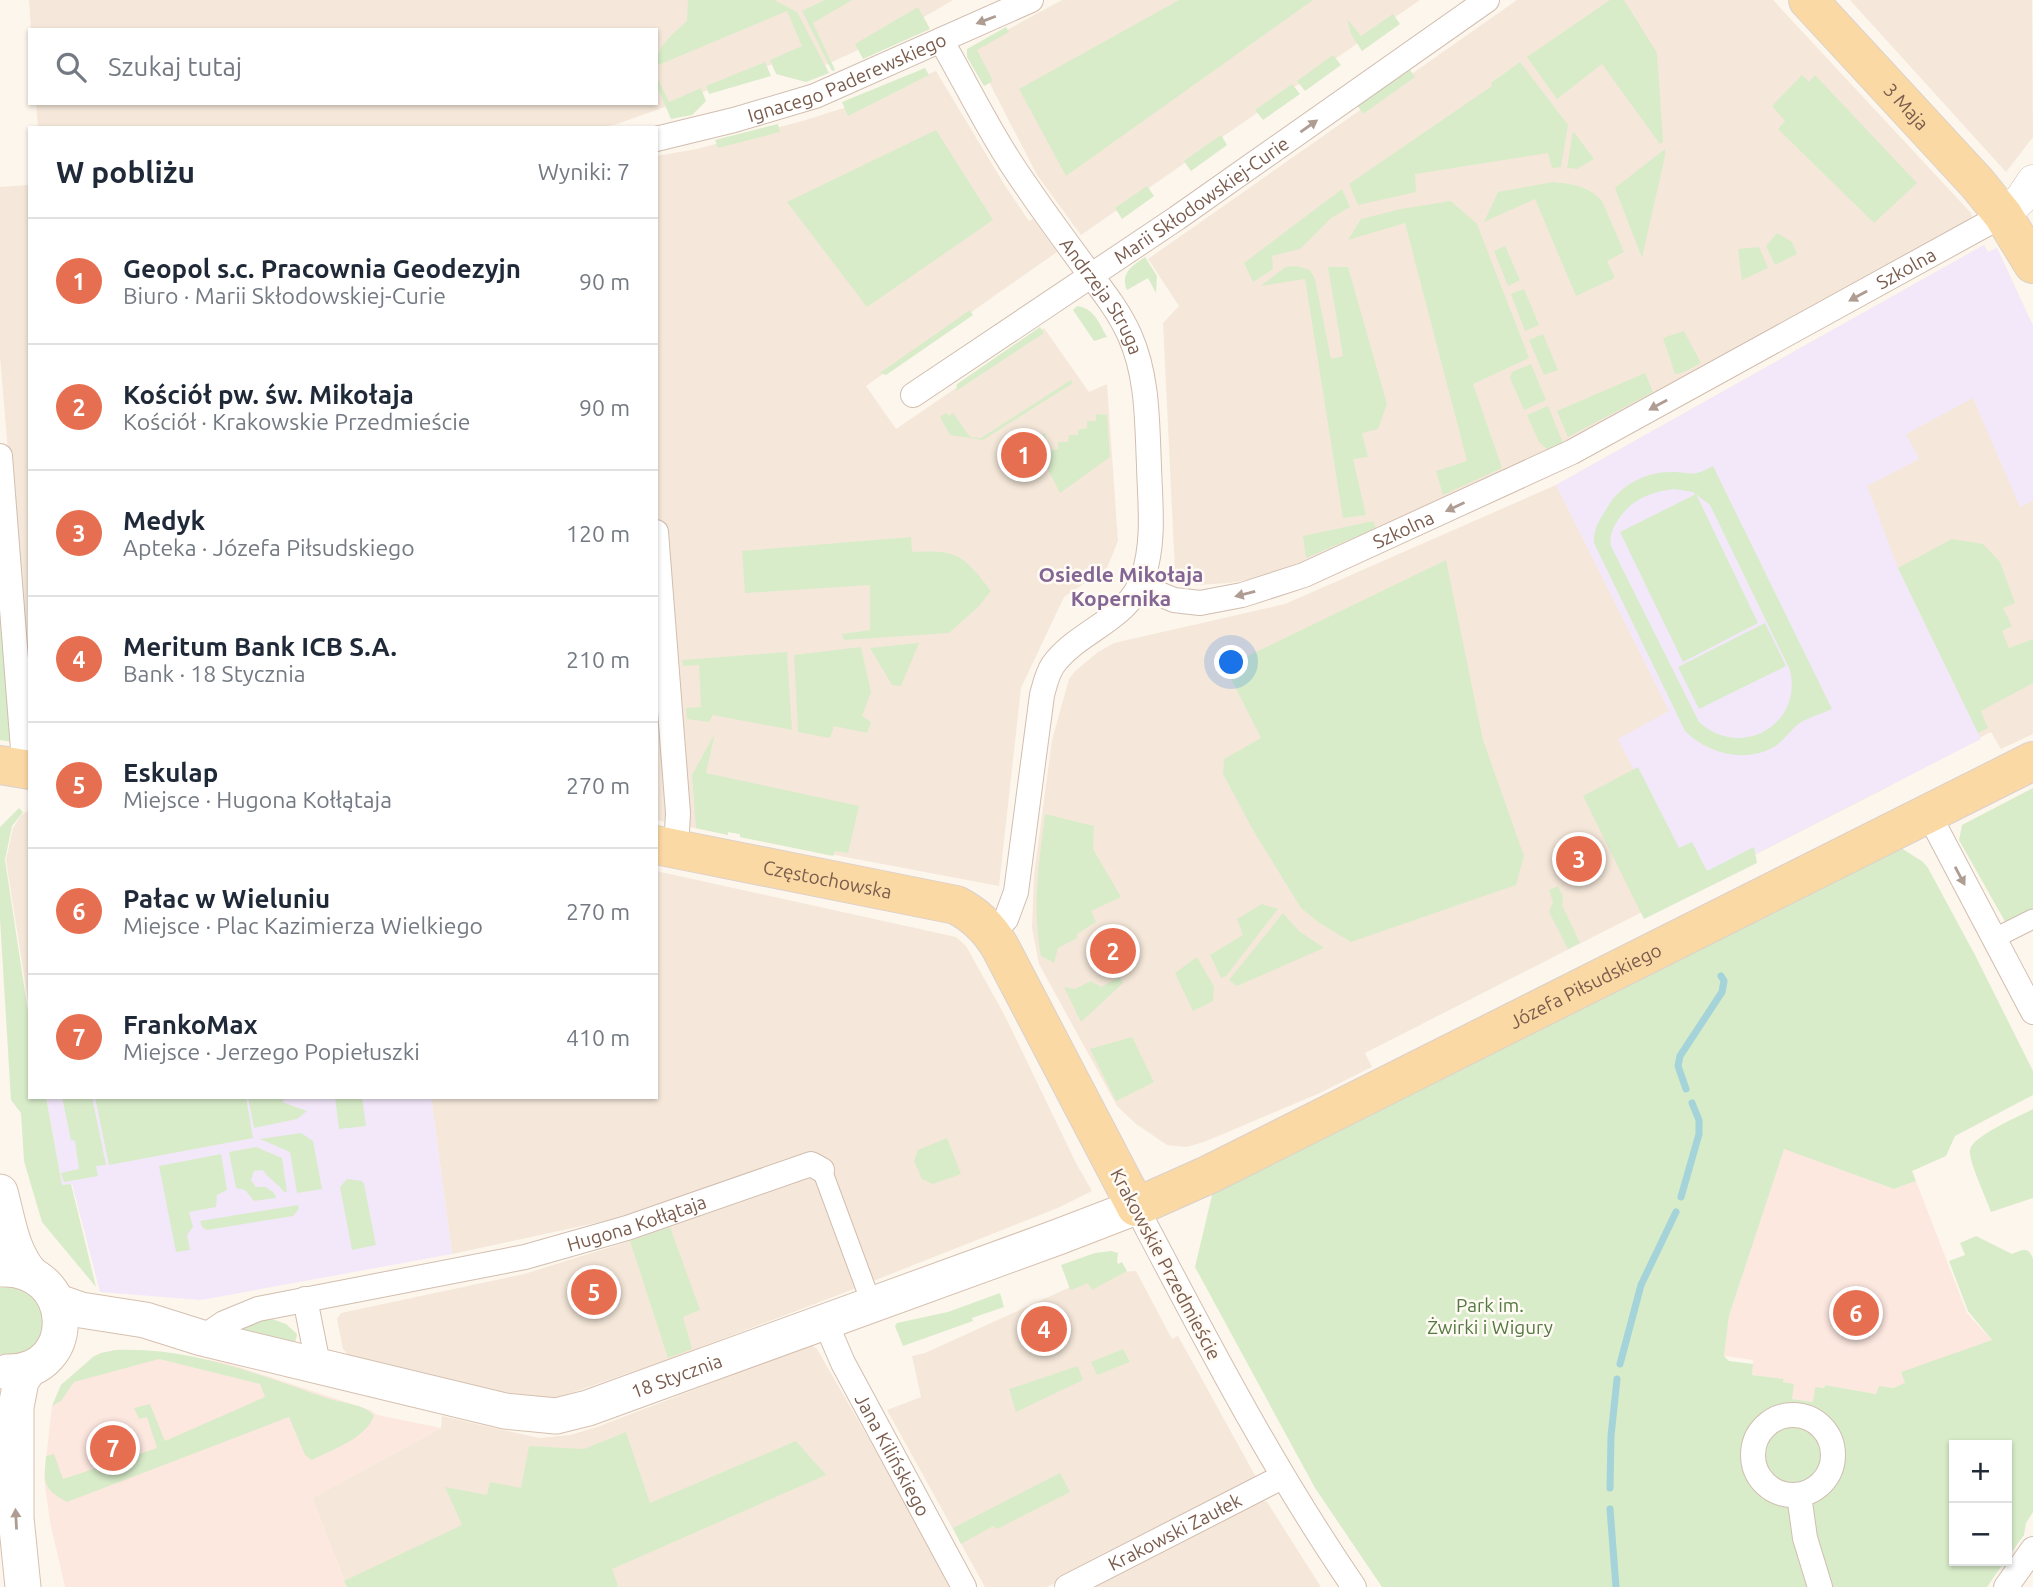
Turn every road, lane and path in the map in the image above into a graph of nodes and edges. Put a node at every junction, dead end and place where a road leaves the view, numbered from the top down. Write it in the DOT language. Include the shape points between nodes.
graph roads {
  1 [pos="1031,0"];
  2 [pos="1487,0"];
  3 [pos="1808,0"];
  4 [pos="941,40"];
  5 [pos="658,139"];
  6 [pos="2033,181"];
  7 [pos="2003,215"];
  8 [pos="2033,264"];
  9 [pos="1091,275"];
  10 [pos="913,395"];
  11 [pos="0,456"];
  12 [pos="658,558"];
  13 [pos="1140,586"];
  14 [pos="2033,761"];
  15 [pos="17,768"];
  16 [pos="1929,815"];
  17 [pos="666,846"];
  18 [pos="2033,919"];
  19 [pos="992,933"];
  20 [pos="1995,942"];
  21 [pos="2033,1012"];
  22 [pos="822,1171"];
  23 [pos="0,1192"];
  24 [pos="1136,1206"];
  25 [pos="16,1271"];
  26 [pos="305,1299"];
  27 [pos="58,1302"];
  28 [pos="872,1305"];
  29 [pos="825,1321"];
  30 [pos="202,1338"];
  31 [pos="55,1346"];
  32 [pos="313,1365"];
  33 [pos="14,1370"];
  34 [pos="1282,1477"];
  35 [pos="1799,1495"];
  36 [pos="2033,1549"];
  37 [pos="23,1587"];
  38 [pos="964,1587"];
  39 [pos="1067,1587"];
  40 [pos="1354,1587"];
  41 [pos="1820,1587"];
  42 [pos="2006,1587"];
  1 -- 4 [label="street, Ignacego Paderewskiego, one-way"];
  9 -- 2 [label="street, Marii Skłodowskiej-Curie, one-way"];
  3 -- 7 [label="main road, 3 Maja"];
  4 -- 5 [label="street, Ignacego Paderewskiego" via="815,96"];
  4 -- 9 [label="street, Andrzeja Struga" via="1024,184"];
  6 -- 7 [label="street"];
  7 -- 8 [label="main road, 3 Maja"];
  7 -- 13 [label="street, Szkolna, one-way" via="1573,453 1304,575 1200,603 1174,600"];
  9 -- 10 [label="street, Marii Skłodowskiej-Curie"];
  9 -- 13 [label="street, Andrzeja Struga" via="1123,322 1143,380 1151,534"];
  11 -- 15 [label="street" via="23,748"];
  12 -- 17 [label="street" via="678,813"];
  13 -- 19 [label="street" via="1112,618 1062,655 1047,676 1016,892 1006,919"];
  14 -- 16 [label="main road, Józefa Piłsudskiego"];
  16 -- 20 [label="street, one-way"];
  16 -- 24 [label="main road, Józefa Piłsudskiego" via="1210,1174"];
  17 -- 19 [label="main road, Częstochowska" via="956,905"];
  18 -- 20 [label="street"];
  19 -- 24 [label="main road, Krakowskie Przedmieście"];
  20 -- 21 [label="street"];
  22 -- 26 [label="street, Hugona Kołłątaja" via="811,1164 627,1228 525,1257"];
  22 -- 28 [label="street, Hugona Kołłątaja"];
  23 -- 25 [label="main road" via="18,1257"];
  24 -- 28 [label="main road, 18 Stycznia"];
  24 -- 34 [label="street, Krakowskie Przedmieście"];
  25 -- 27 [label="main road" via="51,1291"];
  26 -- 30 [label="street, Hugona Kołłątaja" via="247,1312"];
  26 -- 32 [label="street" via="316,1354"];
  27 -- 30 [label="main road, 18 Stycznia" via="81,1311 145,1320"];
  27 -- 31 [label="main road" via="62,1322"];
  28 -- 29 [label="main road, 18 Stycznia"];
  29 -- 32 [label="main road, 18 Stycznia" via="556,1416 505,1411"];
  29 -- 38 [label="street, Jana Kilińskiego"];
  30 -- 31 [label="main road, 18 Stycznia" via="88,1334"];
  30 -- 32 [label="main road, 18 Stycznia"];
  31 -- 33 [label="main road" via="44,1359"];
  37 -- 33 [label="main road, one-way" via="16,1518 18,1391"];
  34 -- 39 [label="street, Krakowski Zaułek"];
  34 -- 40 [label="street, Krakowskie Przedmieście"];
  35 -- 41 [label="street" via="1805,1538"];
  36 -- 42 [label="street"];
}
